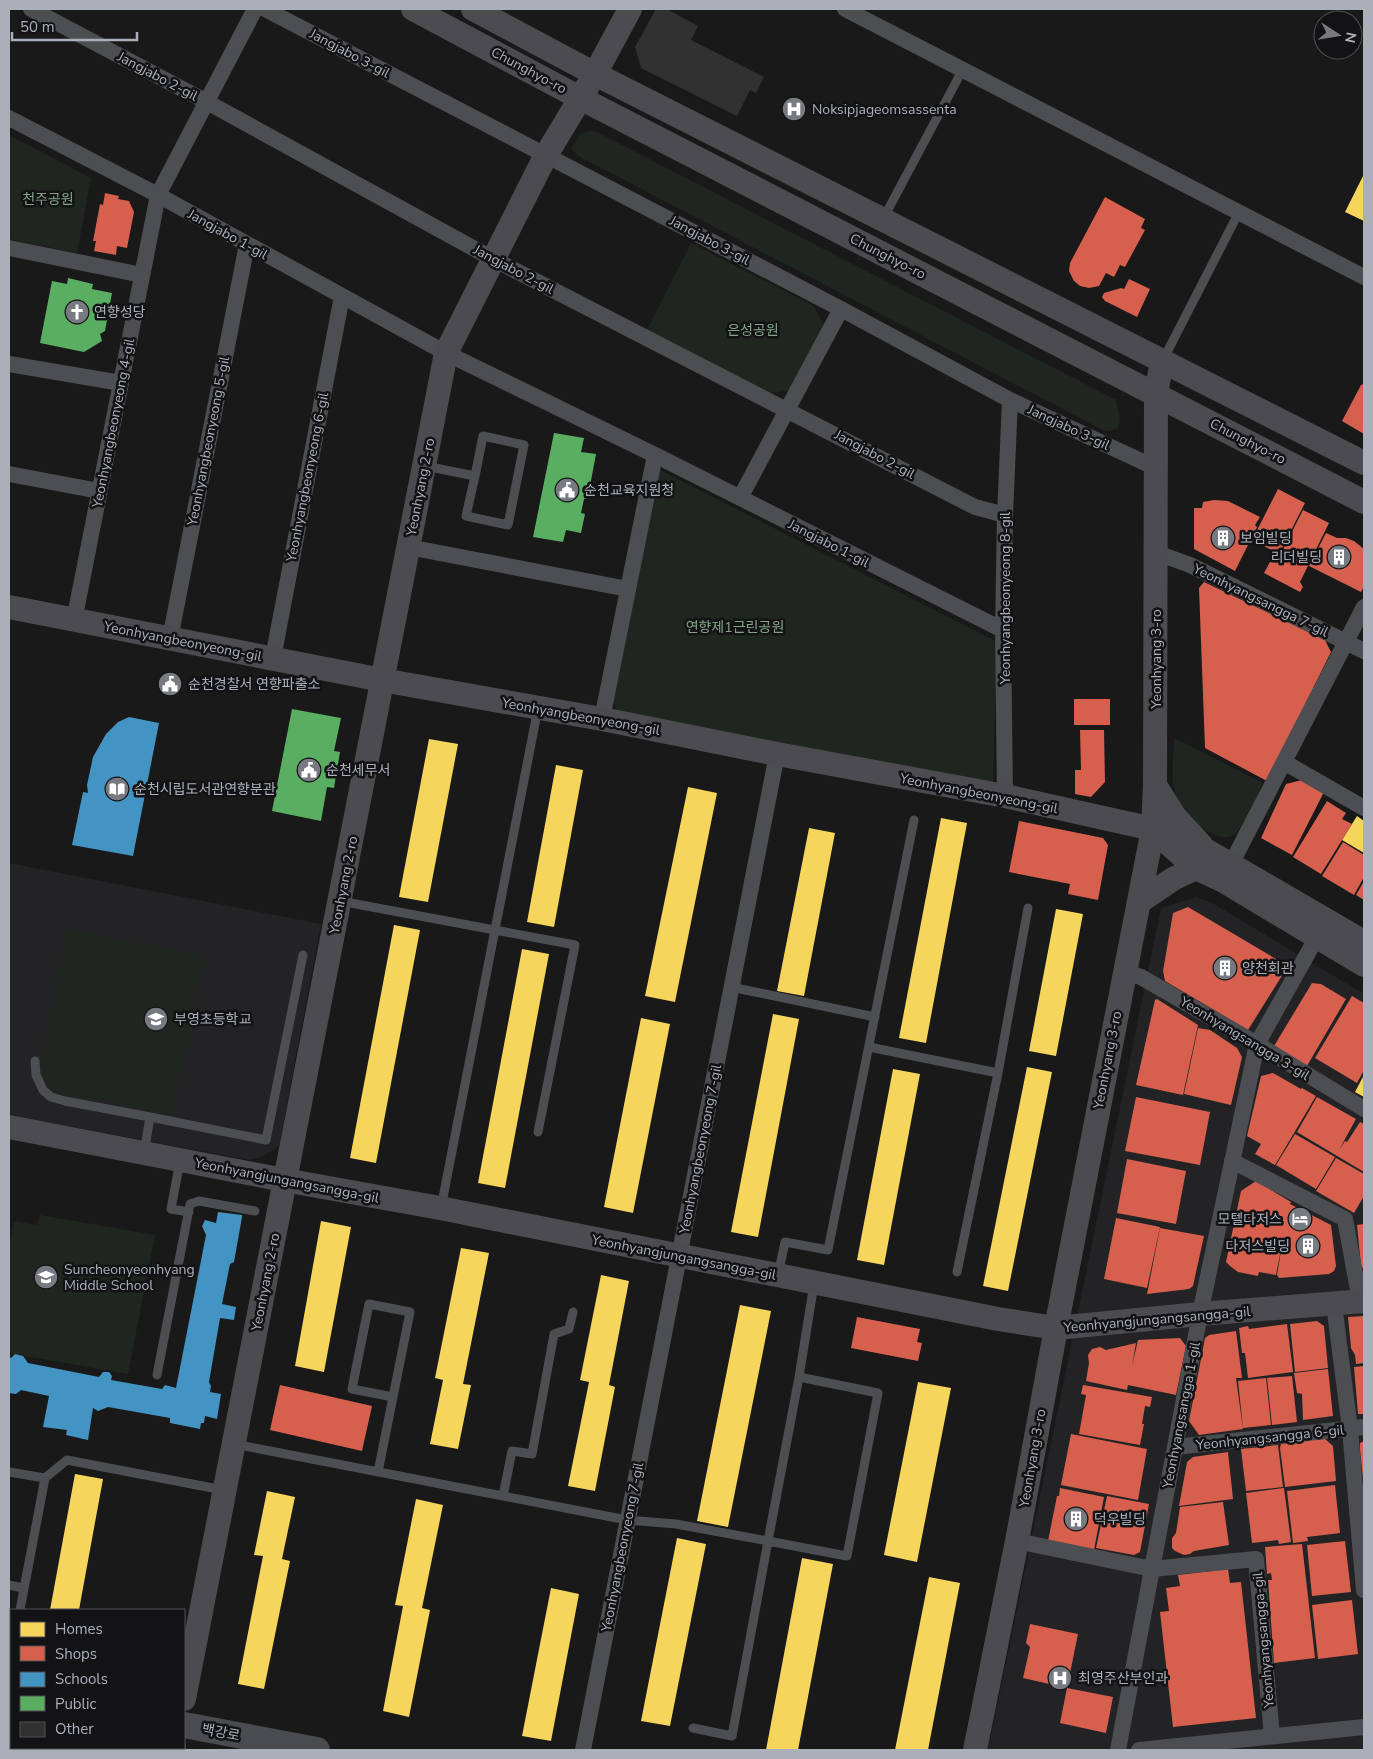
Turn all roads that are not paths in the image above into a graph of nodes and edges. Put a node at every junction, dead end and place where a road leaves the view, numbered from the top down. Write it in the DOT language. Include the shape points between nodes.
graph roads {
  1 [pos="31,9"];
  2 [pos="255,9"];
  3 [pos="265,9"];
  4 [pos="413,9"];
  5 [pos="473,9"];
  6 [pos="630,9"];
  7 [pos="845,9"];
  8 [pos="963,69"];
  9 [pos="595,74"];
  10 [pos="580,98"];
  11 [pos="207,102"];
  12 [pos="9,118"];
  13 [pos="546,155"];
  14 [pos="158,196"];
  15 [pos="1239,212"];
  16 [pos="882,220"];
  17 [pos="247,244"];
  18 [pos="9,248"];
  19 [pos="493,259"];
  20 [pos="142,275"];
  21 [pos="1364,277"];
  22 [pos="342,296"];
  23 [pos="841,309"];
  24 [pos="446,353"];
  25 [pos="1162,362"];
  26 [pos="9,364"];
  27 [pos="121,383"];
  28 [pos="1156,393"];
  29 [pos="1010,400"];
  30 [pos="786,410"];
  31 [pos="656,455"];
  32 [pos="1364,463"];
  33 [pos="424,466"];
  34 [pos="1156,468"];
  35 [pos="9,474"];
  36 [pos="475,476"];
  37 [pos="100,491"];
  38 [pos="740,498"];
  39 [pos="1364,502"];
  40 [pos="1005,515"];
  41 [pos="408,547"];
  42 [pos="1157,553"];
  43 [pos="628,589"];
  44 [pos="9,607"];
  45 [pos="1364,607"];
  46 [pos="74,621"];
  47 [pos="1003,630"];
  48 [pos="170,639"];
  49 [pos="1347,642"];
  50 [pos="1364,651"];
  51 [pos="273,658"];
  52 [pos="382,680"];
  53 [pos="538,708"];
  54 [pos="602,719"];
  55 [pos="777,754"];
  56 [pos="1284,762"];
  57 [pos="1155,785"];
  58 [pos="1005,796"];
  59 [pos="1364,808"];
  60 [pos="914,820"];
  61 [pos="1153,829"];
  62 [pos="1200,858"];
  63 [pos="1227,872"];
  64 [pos="340,901"];
  65 [pos="1139,902"];
  66 [pos="1028,908"];
  67 [pos="1322,928"];
  68 [pos="496,931"];
  69 [pos="1364,942"];
  70 [pos="303,955"];
  71 [pos="1364,965"];
  72 [pos="1124,972"];
  73 [pos="731,988"];
  74 [pos="875,1017"];
  75 [pos="1257,1044"];
  76 [pos="869,1047"];
  77 [pos="35,1061"];
  78 [pos="998,1072"];
  79 [pos="1364,1110"];
  80 [pos="150,1116"];
  81 [pos="9,1127"];
  82 [pos="538,1132"];
  83 [pos="144,1153"];
  84 [pos="180,1160"];
  85 [pos="1232,1161"];
  86 [pos="284,1180"];
  87 [pos="440,1208"];
  88 [pos="255,1211"];
  89 [pos="189,1212"];
  90 [pos="679,1256"];
  91 [pos="956,1272"];
  92 [pos="778,1275"];
  93 [pos="815,1282"];
  94 [pos="1362,1301"];
  95 [pos="1334,1304"];
  96 [pos="573,1312"];
  97 [pos="1200,1314"];
  98 [pos="1056,1328"];
  99 [pos="158,1375"];
  100 [pos="799,1377"];
  101 [pos="393,1397"];
  102 [pos="1357,1428"];
  103 [pos="234,1444"];
  104 [pos="1175,1448"];
  105 [pos="9,1472"];
  106 [pos="378,1472"];
  107 [pos="45,1478"];
  108 [pos="225,1490"];
  109 [pos="503,1496"];
  110 [pos="627,1520"];
  111 [pos="768,1541"];
  112 [pos="1017,1541"];
  113 [pos="1152,1569"];
  114 [pos="9,1586"];
  115 [pos="23,1588"];
  116 [pos="1364,1590"];
  117 [pos="20,1609"];
  118 [pos="185,1694"];
  119 [pos="185,1725"];
  120 [pos="693,1728"];
  121 [pos="1364,1728"];
  122 [pos="1272,1736"];
  123 [pos="317,1750"];
  124 [pos="583,1750"];
  125 [pos="975,1750"];
  126 [pos="1118,1750"];
  127 [pos="1139,1750"];
  1 -- 11 [label="street, Jangjabo 2-gil"];
  2 -- 11 [label="street, Yeonhyangbeonyeong 4-gil"];
  3 -- 13 [label="street, Jangjabo 3-gil"];
  4 -- 10 [label="street, Chunghyo-ro"];
  5 -- 9 [label="street, Chunghyo-ro"];
  6 -- 9 [label="street, Yeonhyang 2-ro"];
  7 -- 8 [label="street"];
  8 -- 15 [label="street"];
  8 -- 16 [label="lane"];
  9 -- 10 [label="street, Yeonhyang 2-ro"];
  9 -- 16 [label="street, Chunghyo-ro"];
  10 -- 13 [label="street, Yeonhyang 2-ro"];
  10 -- 28 [label="street, Chunghyo-ro"];
  11 -- 14 [label="street, Yeonhyangbeonyeong 4-gil"];
  11 -- 19 [label="street, Jangjabo 2-gil"];
  12 -- 14 [label="street, Jangjabo 1-gil"];
  13 -- 19 [label="street, Yeonhyang 2-ro"];
  13 -- 23 [label="street, Jangjabo 3-gil"];
  14 -- 17 [label="street, Jangjabo 1-gil"];
  14 -- 20 [label="street, Yeonhyangbeonyeong 4-gil"];
  15 -- 21 [label="street"];
  15 -- 25 [label="lane"];
  16 -- 25 [label="street, Chunghyo-ro"];
  17 -- 22 [label="street, Jangjabo 1-gil"];
  17 -- 48 [label="street, Yeonhyangbeonyeong 5-gil"];
  18 -- 20 [label="street"];
  19 -- 24 [label="street, Yeonhyang 2-ro"];
  19 -- 30 [label="street, Jangjabo 2-gil"];
  20 -- 27 [label="street, Yeonhyangbeonyeong 4-gil"];
  22 -- 24 [label="street, Jangjabo 1-gil"];
  22 -- 51 [label="street, Yeonhyangbeonyeong 6-gil"];
  23 -- 29 [label="street, Jangjabo 3-gil"];
  23 -- 30 [label="street"];
  24 -- 31 [label="street, Jangjabo 1-gil"];
  24 -- 33 [label="street, Yeonhyang 2-ro"];
  25 -- 28 [label="street, Yeonhyang 3-ro"];
  25 -- 32 [label="street, Chunghyo-ro"];
  26 -- 27 [label="street"];
  27 -- 37 [label="street, Yeonhyangbeonyeong 4-gil"];
  28 -- 34 [label="street, Yeonhyang 3-ro"];
  28 -- 39 [label="street, Chunghyo-ro"];
  29 -- 34 [label="street, Jangjabo 3-gil"];
  29 -- 40 [label="street, Yeonhyangbeonyeong 8-gil"];
  30 -- 38 [label="street"];
  30 -- 40 [label="street, Jangjabo 2-gil" via="975,507"];
  31 -- 38 [label="street, Jangjabo 1-gil"];
  31 -- 43 [label="street"];
  33 -- 36 [label="lane"];
  33 -- 41 [label="street, Yeonhyang 2-ro"];
  34 -- 42 [label="street, Yeonhyang 3-ro"];
  35 -- 37 [label="street"];
  36 -- 36 [label="lane" via="466,516 508,525 524,445 483,436"];
  37 -- 46 [label="street, Yeonhyangbeonyeong 4-gil"];
  38 -- 47 [label="street, Jangjabo 1-gil"];
  40 -- 47 [label="street, Yeonhyangbeonyeong 8-gil"];
  41 -- 43 [label="street"];
  41 -- 52 [label="street, Yeonhyang 2-ro"];
  42 -- 49 [label="street, Yeonhyangsangga 7-gil" via="1190,565"];
  42 -- 57 [label="street, Yeonhyang 3-ro"];
  43 -- 54 [label="street"];
  44 -- 46 [label="street, Yeonhyangbeonyeong-gil"];
  45 -- 49 [label="street"];
  46 -- 48 [label="street, Yeonhyangbeonyeong-gil"];
  47 -- 58 [label="street, Yeonhyangbeonyeong 8-gil"];
  48 -- 51 [label="street, Yeonhyangbeonyeong-gil"];
  49 -- 50 [label="street, Yeonhyangsangga 7-gil"];
  49 -- 56 [label="street"];
  51 -- 52 [label="street, Yeonhyangbeonyeong-gil"];
  52 -- 53 [label="street, Yeonhyangbeonyeong-gil"];
  52 -- 64 [label="street, Yeonhyang 2-ro"];
  53 -- 54 [label="street, Yeonhyangbeonyeong-gil"];
  53 -- 68 [label="lane"];
  54 -- 55 [label="street, Yeonhyangbeonyeong-gil"];
  55 -- 58 [label="street, Yeonhyangbeonyeong-gil"];
  55 -- 73 [label="street, Yeonhyangbeonyeong 7-gil"];
  56 -- 59 [label="street"];
  56 -- 63 [label="street"];
  57 -- 61 [label="street, Yeonhyang 3-ro"];
  57 -- 62 [label="street"];
  58 -- 61 [label="street, Yeonhyangbeonyeong-gil"];
  60 -- 74 [label="lane"];
  61 -- 62 [label="street, Yeonhyangbeonyeong-gil"];
  61 -- 65 [label="street, Yeonhyang 3-ro"];
  62 -- 63 [label="street, Yeonhyangbeonyeong-gil"];
  62 -- 65 [label="street"];
  63 -- 67 [label="street, Yeonhyangbeonyeong-gil"];
  64 -- 68 [label="lane"];
  64 -- 86 [label="street, Yeonhyang 2-ro"];
  65 -- 72 [label="street, Yeonhyang 3-ro"];
  66 -- 78 [label="lane"];
  67 -- 69 [label="street, Yeonhyangbeonyeong-gil"];
  67 -- 71 [label="street, Yeonhyangbeonyeong-gil"];
  67 -- 75 [label="street, Yeonhyangsangga 1-gil"];
  68 -- 82 [label="lane" via="575,945"];
  68 -- 87 [label="lane"];
  70 -- 80 [label="lane" via="266,1140"];
  72 -- 75 [label="street, Yeonhyangsangga 3-gil" via="1141,977"];
  72 -- 98 [label="street, Yeonhyang 3-ro"];
  73 -- 74 [label="lane"];
  73 -- 90 [label="street, Yeonhyangbeonyeong 7-gil"];
  74 -- 76 [label="lane"];
  75 -- 79 [label="street, Yeonhyangsangga 3-gil"];
  75 -- 85 [label="street, Yeonhyangsangga 1-gil"];
  76 -- 78 [label="lane"];
  76 -- 92 [label="lane" via="828,1250 785,1242"];
  77 -- 80 [label="lane" via="36,1075 43,1090 51,1097"];
  78 -- 91 [label="lane"];
  80 -- 83 [label="lane"];
  81 -- 83 [label="street, Yeonhyangjungangsangga-gil"];
  83 -- 84 [label="street, Yeonhyangjungangsangga-gil"];
  84 -- 86 [label="street, Yeonhyangjungangsangga-gil"];
  84 -- 89 [label="lane" via="171,1209"];
  85 -- 94 [label="street" via="1346,1219"];
  85 -- 97 [label="street, Yeonhyangsangga 1-gil"];
  86 -- 87 [label="street, Yeonhyangjungangsangga-gil"];
  86 -- 103 [label="street, Yeonhyang 2-ro"];
  87 -- 90 [label="street, Yeonhyangjungangsangga-gil"];
  88 -- 89 [label="lane" via="199,1201 190,1204"];
  89 -- 99 [label="lane"];
  90 -- 92 [label="street, Yeonhyangjungangsangga-gil"];
  90 -- 110 [label="street, Yeonhyangbeonyeong 7-gil"];
  92 -- 93 [label="street, Yeonhyangjungangsangga-gil"];
  93 -- 98 [label="street, Yeonhyangjungangsangga-gil"];
  93 -- 100 [label="lane"];
  94 -- 95 [label="street, Yeonhyangjungangsangga-gil"];
  95 -- 97 [label="street, Yeonhyangjungangsangga-gil"];
  95 -- 102 [label="street"];
  96 -- 109 [label="lane" via="570,1330 554,1334 532,1454 512,1450"];
  97 -- 98 [label="street, Yeonhyangjungangsangga-gil"];
  97 -- 104 [label="street, Yeonhyangsangga 1-gil"];
  98 -- 112 [label="street, Yeonhyang 3-ro"];
  100 -- 111 [label="lane"];
  100 -- 111 [label="lane" via="878,1393 847,1556"];
  101 -- 101 [label="lane" via="410,1312 369,1304 352,1389"];
  101 -- 106 [label="lane"];
  102 -- 104 [label="street, Yeonhyangsangga 6-gil"];
  102 -- 116 [label="street"];
  103 -- 106 [label="lane"];
  103 -- 108 [label="street, Yeonhyang 2-ro"];
  104 -- 113 [label="street, Yeonhyangsangga 1-gil"];
  105 -- 107 [label="lane"];
  106 -- 109 [label="lane"];
  107 -- 108 [label="lane" via="67,1460"];
  107 -- 115 [label="lane"];
  108 -- 118 [label="street, Yeonhyang 2-ro"];
  109 -- 110 [label="lane"];
  110 -- 111 [label="lane" via="676,1524"];
  110 -- 124 [label="street, Yeonhyangbeonyeong 7-gil"];
  111 -- 120 [label="lane" via="732,1736"];
  112 -- 113 [label="street"];
  112 -- 125 [label="street, Yeonhyang 3-ro"];
  113 -- 122 [label="street, Yeonhyangsangga-gil" via="1256,1559"];
  113 -- 126 [label="street, Yeonhyangsangga 1-gil"];
  114 -- 115 [label="lane"];
  115 -- 117 [label="lane"];
  119 -- 123 [label="main road, 백강로"];
  121 -- 122 [label="street"];
  122 -- 127 [label="street"];
}
